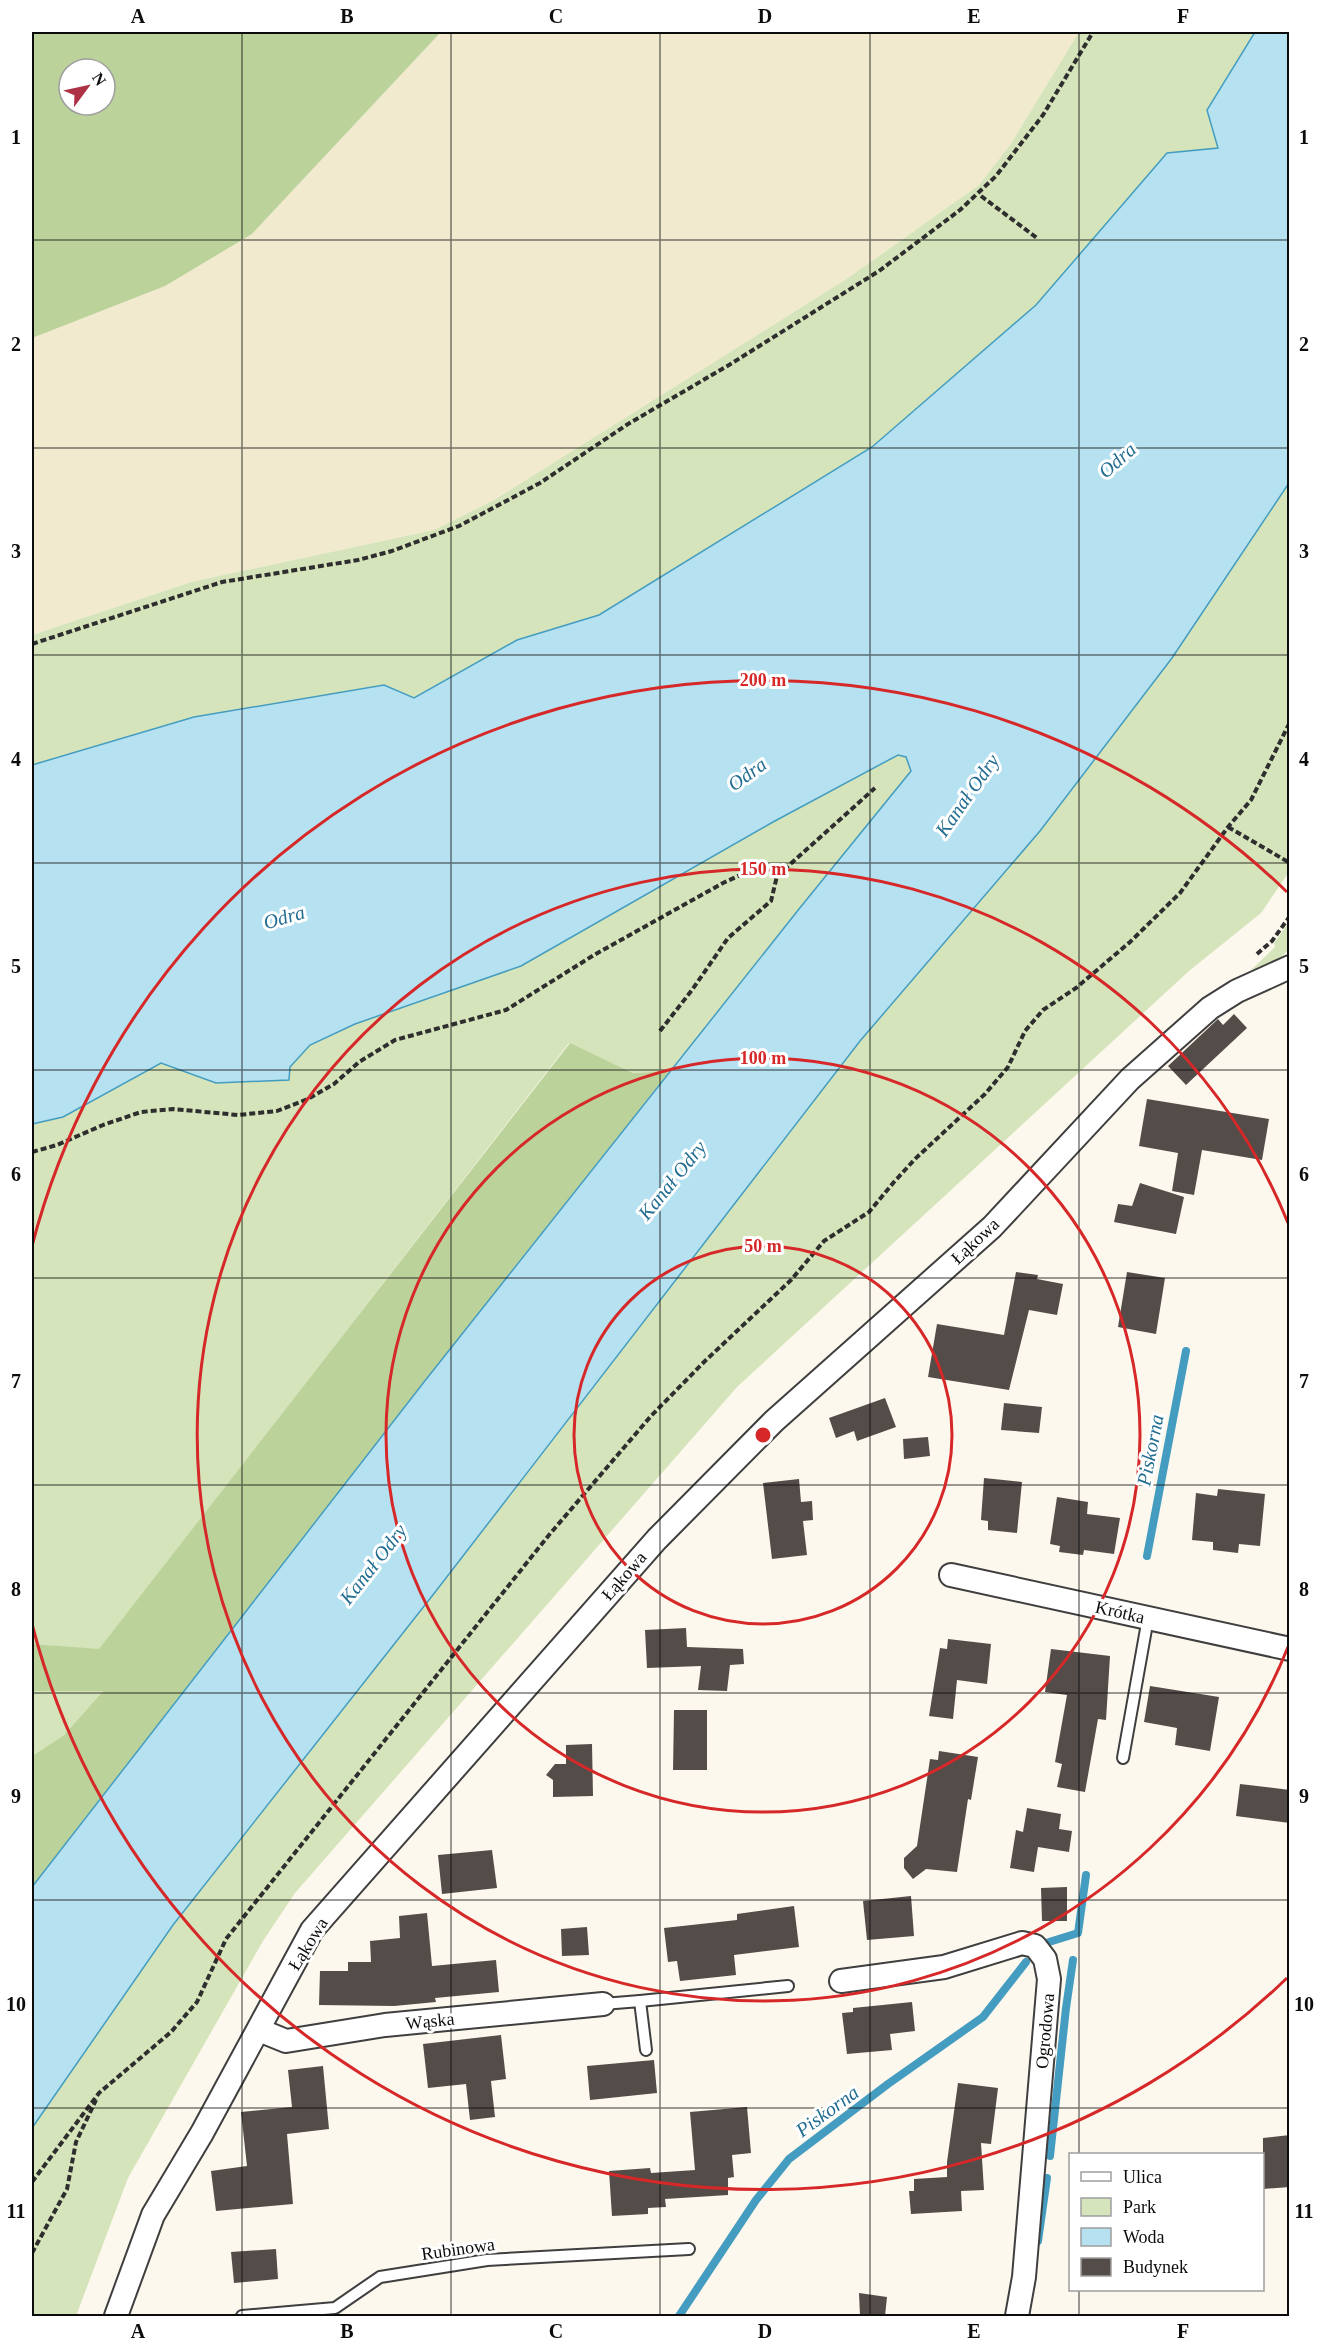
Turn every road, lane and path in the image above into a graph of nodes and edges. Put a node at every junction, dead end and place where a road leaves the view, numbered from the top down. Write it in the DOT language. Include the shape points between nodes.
graph roads {
  1 [pos="1093,32"];
  2 [pos="981,196"];
  3 [pos="1037,238"];
  4 [pos="32,644"];
  5 [pos="1290,722"];
  6 [pos="874,788"];
  7 [pos="1228,827"];
  8 [pos="1290,863"];
  9 [pos="777,876"];
  10 [pos="1290,967"];
  11 [pos="660,1031"];
  12 [pos="32,1152"];
  13 [pos="951,1575"];
  14 [pos="1148,1618"];
  15 [pos="1290,1649"];
  16 [pos="1123,1758"];
  17 [pos="841,1981"];
  18 [pos="788,1986"];
  19 [pos="640,2001"];
  20 [pos="603,2004"];
  21 [pos="259,2030"];
  22 [pos="646,2050"];
  23 [pos="99,2093"];
  24 [pos="32,2182"];
  25 [pos="689,2248"];
  26 [pos="32,2253"];
  27 [pos="116,2316"];
  28 [pos="242,2316"];
  29 [pos="1017,2316"];
  1 -- 4 [label="path" via="1043,115 996,176 960,210 879,271 628,424 540,483 459,526 392,551 222,582"];
  2 -- 3 [label="path"];
  5 -- 7 [label="path" via="1251,800"];
  6 -- 9 [label="path"];
  7 -- 8 [label="path"];
  7 -- 23 [label="path" via="1164,912 1076,988 1043,1010 1025,1031 1008,1067 985,1094 915,1159 869,1212 824,1241 791,1280 651,1416 549,1535 226,1939 197,2002 171,2032"];
  9 -- 11 [label="path" via="771,901 728,938"];
  9 -- 12 [label="path" via="767,870 747,872 723,883 506,1010 395,1040 359,1062 334,1084 277,1111 238,1115 173,1109 141,1112"];
  10 -- 21 [label="street, Łąkowa" via="1210,1008 1130,1080 992,1227 774,1421 657,1539 312,1930"];
  13 -- 14 [label="street, Krótka"];
  14 -- 15 [label="street, Krótka"];
  14 -- 16 [label="lane"];
  17 -- 29 [label="street, Ogrodowa" via="945,1967 1022,1943 1035,1946 1045,1959 1049,1979 1024,2277"];
  18 -- 19 [label="lane"];
  19 -- 20 [label="lane"];
  19 -- 22 [label="lane"];
  20 -- 21 [label="street, Wąska" via="385,2025 286,2041"];
  21 -- 27 [label="street, Łąkowa" via="153,2215"];
  23 -- 24 [label="path"];
  23 -- 26 [label="path" via="76,2142 67,2189"];
  25 -- 28 [label="lane, Rubinowa" via="487,2260 380,2277 335,2308"];
}
